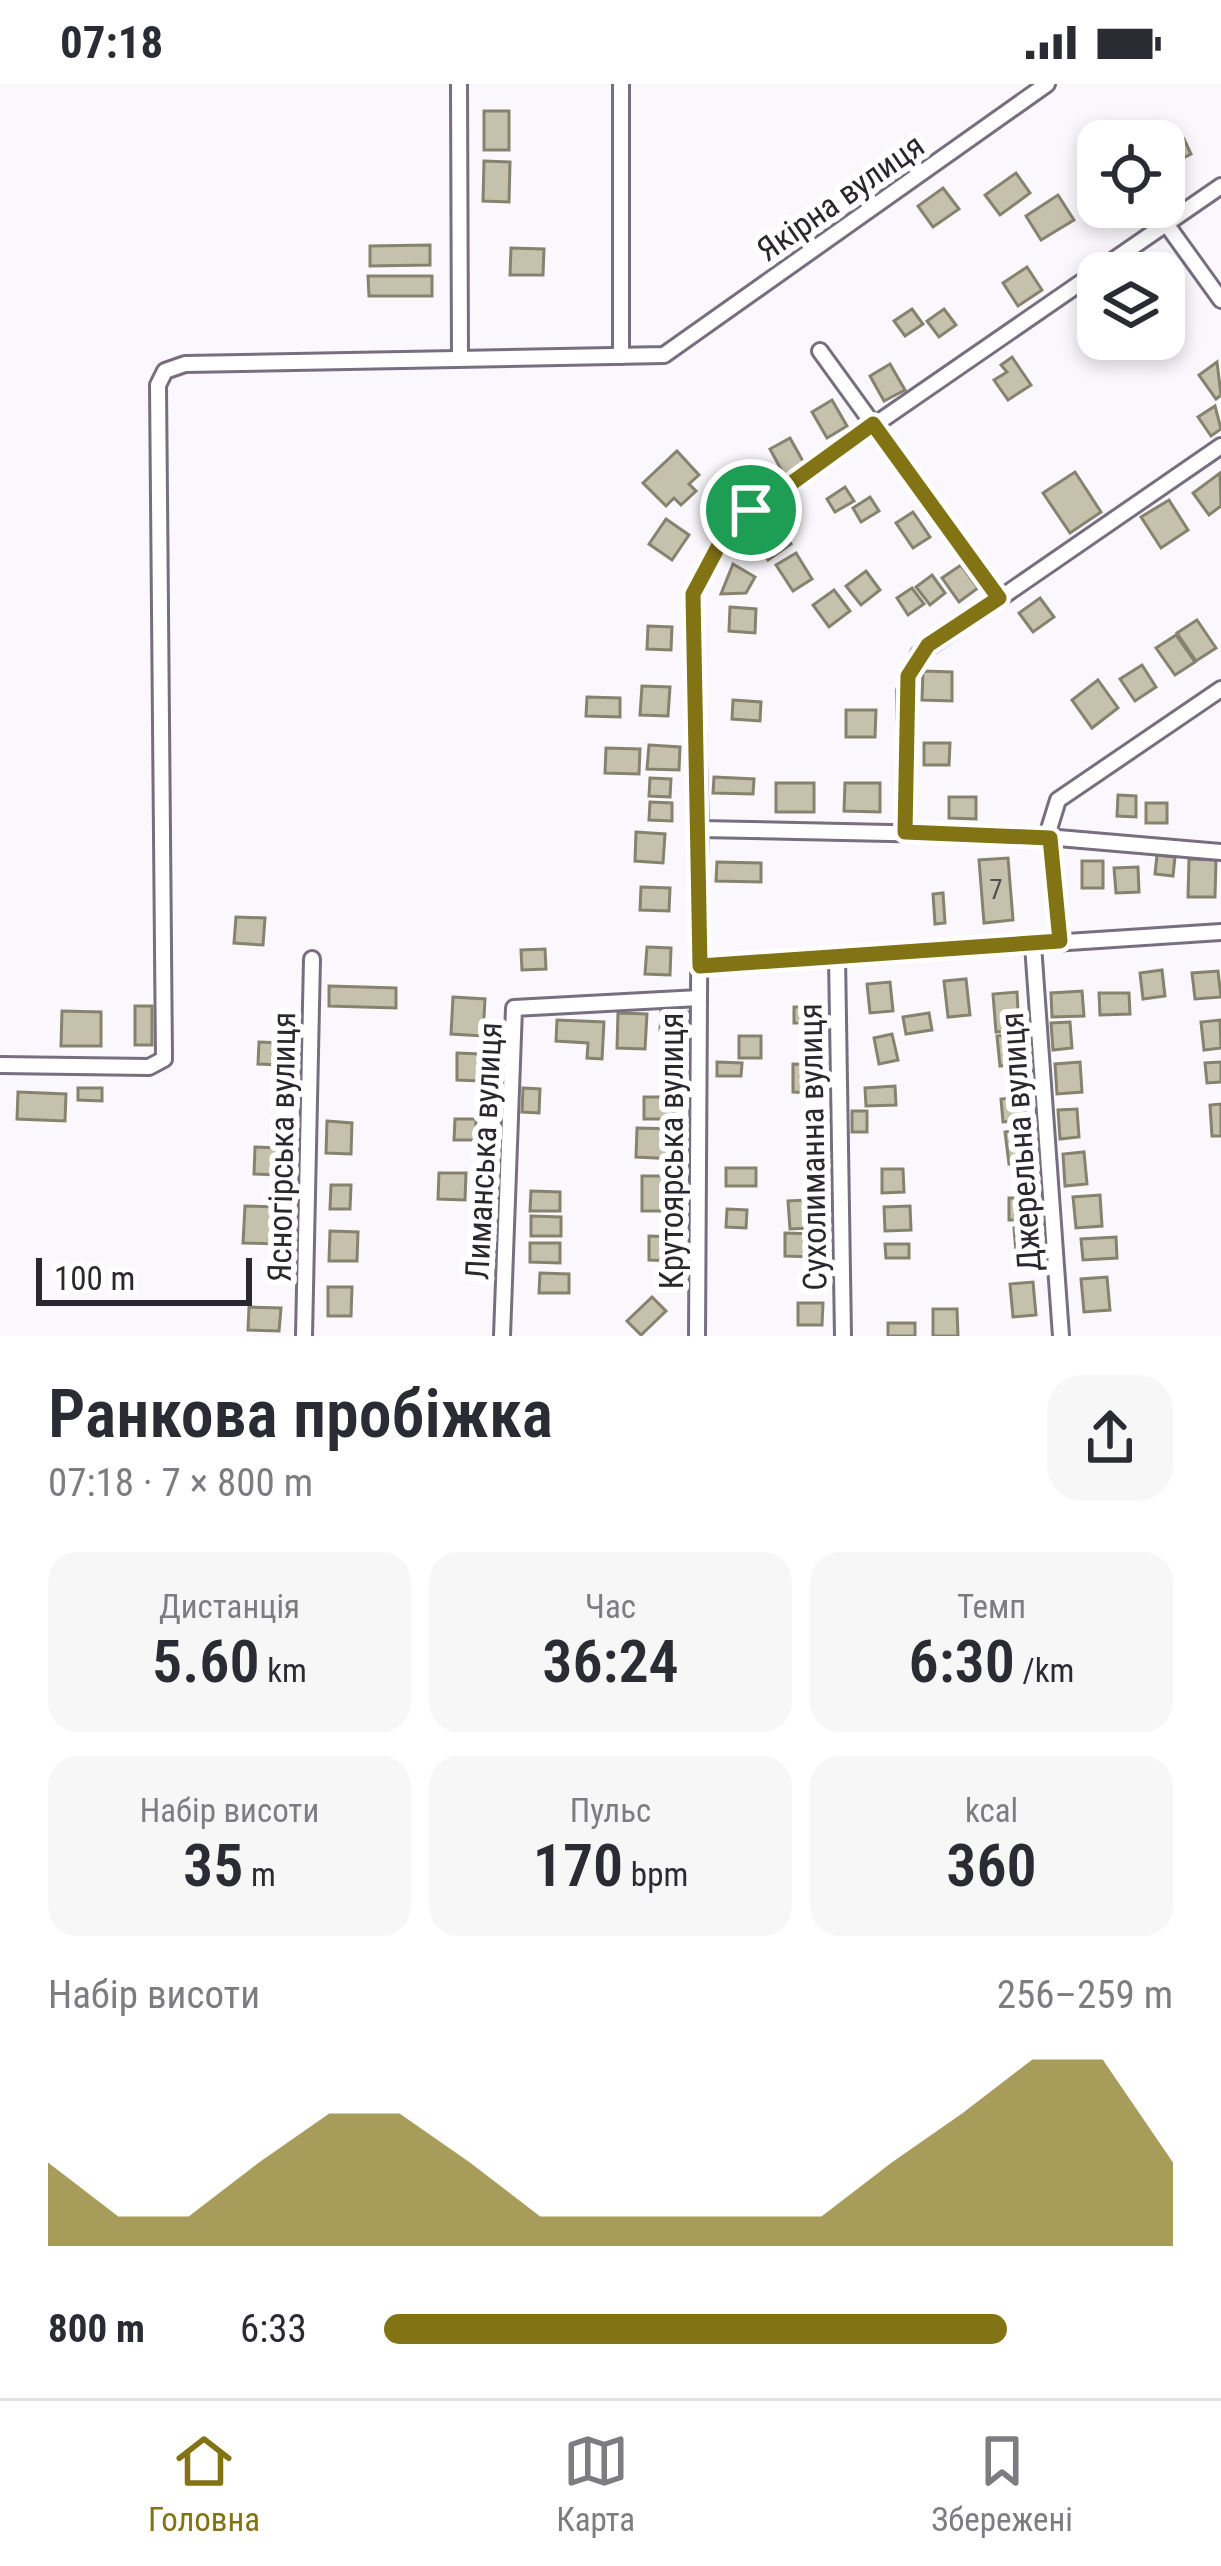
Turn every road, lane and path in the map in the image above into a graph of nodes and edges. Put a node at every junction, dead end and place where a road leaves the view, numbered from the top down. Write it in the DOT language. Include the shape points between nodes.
graph roads {
  1 [pos="459,84"];
  2 [pos="621,84"];
  3 [pos="1047,84"];
  4 [pos="1221,186"];
  5 [pos="1185,212"];
  6 [pos="1163,228"];
  7 [pos="1169,228"];
  8 [pos="1221,301"];
  9 [pos="820,351"];
  10 [pos="460,356"];
  11 [pos="621,356"];
  12 [pos="873,424"];
  13 [pos="1221,446"];
  14 [pos="999,598"];
  15 [pos="1221,689"];
  16 [pos="700,829"];
  17 [pos="905,832"];
  18 [pos="1050,838"];
  19 [pos="1221,852"];
  20 [pos="1221,932"];
  21 [pos="1060,941"];
  22 [pos="1033,945"];
  23 [pos="837,956"];
  24 [pos="313,959"];
  25 [pos="700,966"];
  26 [pos="699,998"];
  27 [pos="0,1065"];
  28 [pos="304,1336"];
  29 [pos="502,1336"];
  30 [pos="697,1336"];
  31 [pos="843,1336"];
  32 [pos="1060,1336"];
  1 -- 10 [label="street"];
  2 -- 11 [label="street"];
  3 -- 11 [label="street, Якірна вулиця" via="664,355"];
  4 -- 5 [label="street, Крутоярська вулиця"];
  6 -- 12 [label="street, Крутоярська вулиця"];
  7 -- 8 [label="street"];
  9 -- 12 [label="street"];
  10 -- 11 [label="street"];
  10 -- 27 [label="street" via="185,364 160,378 164,1059 149,1067"];
  12 -- 14 [label="street"];
  12 -- 16 [label="street, Крутоярська вулиця" via="727,530 698,581"];
  13 -- 14 [label="street"];
  14 -- 17 [label="street" via="928,645 908,676"];
  15 -- 18 [label="street" via="1058,800"];
  16 -- 17 [label="street"];
  16 -- 25 [label="street, Крутоярська вулиця"];
  17 -- 18 [label="street"];
  18 -- 19 [label="street"];
  18 -- 21 [label="street"];
  20 -- 21 [label="street"];
  21 -- 22 [label="street"];
  22 -- 23 [label="street"];
  22 -- 32 [label="street, Джерельна вулиця"];
  23 -- 25 [label="street"];
  23 -- 31 [label="street, Сухолиманна вулиця"];
  24 -- 28 [label="street, Ясногірська вулиця"];
  25 -- 26 [label="street, Крутоярська вулиця"];
  26 -- 29 [label="street, Лиманська вулиця" via="514,1008"];
  26 -- 30 [label="street, Крутоярська вулиця"];
}
